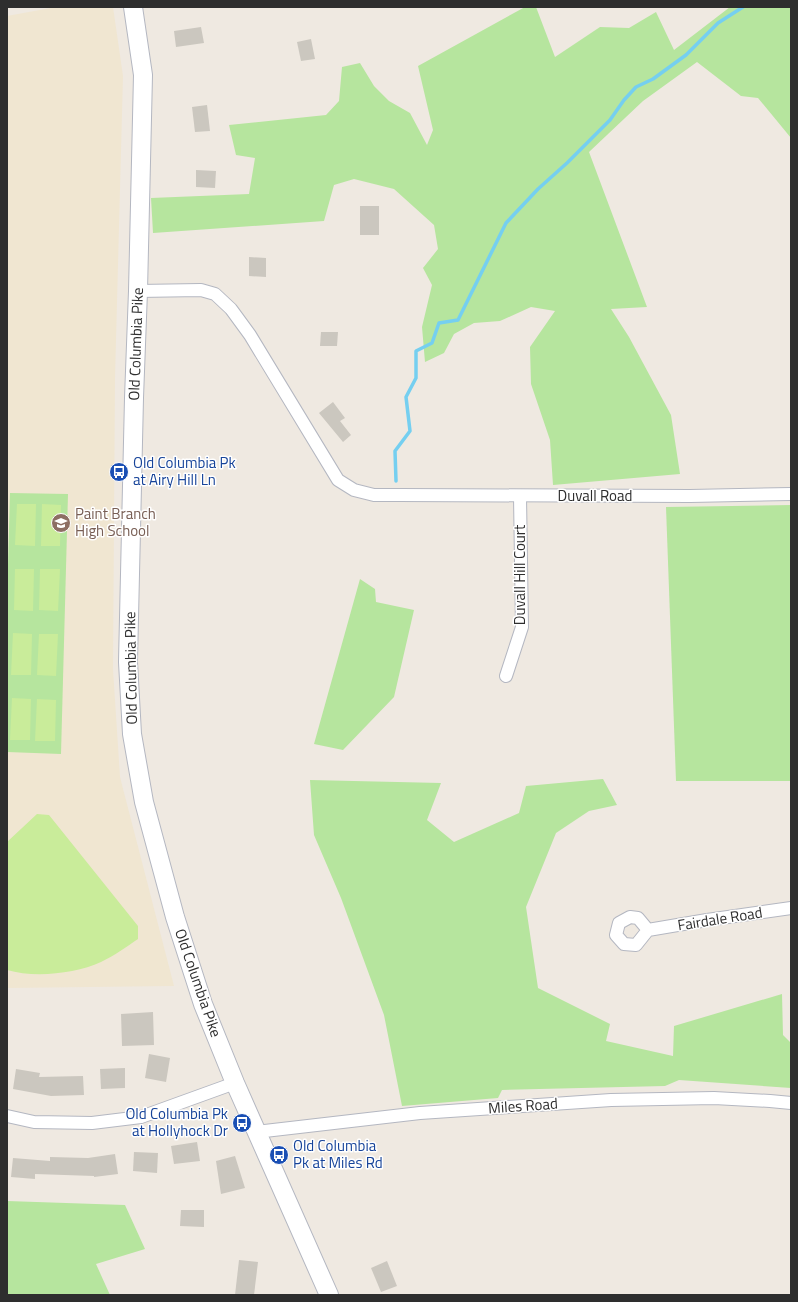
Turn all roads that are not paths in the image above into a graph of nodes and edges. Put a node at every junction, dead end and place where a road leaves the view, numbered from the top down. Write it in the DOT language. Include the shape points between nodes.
graph roads {
  1 [pos="133,7"];
  2 [pos="138,291"];
  3 [pos="791,494"];
  4 [pos="520,496"];
  5 [pos="506,676"];
  6 [pos="791,908"];
  7 [pos="648,930"];
  8 [pos="235,1083"];
  9 [pos="791,1103"];
  10 [pos="7,1116"];
  11 [pos="256,1132"];
  12 [pos="328,1295"];
  1 -- 2 [label="main road, Old Columbia Pike" via="143,75"];
  2 -- 4 [label="street, Duvall Road" via="201,290 215,294 231,309 250,335 338,480 354,490 374,495"];
  2 -- 8 [label="main road, Old Columbia Pike" via="128,662 132,734 144,802 175,917 203,1004"];
  3 -- 4 [label="street, Duvall Road"];
  4 -- 5 [label="street, Duvall Hill Court" via="522,627"];
  6 -- 7 [label="street, Fairdale Road"];
  8 -- 10 [label="street" via="141,1117 92,1123 34,1122"];
  8 -- 11 [label="main road, Old Columbia Pike"];
  9 -- 11 [label="street, Miles Road" via="714,1098 611,1100 420,1113"];
  11 -- 12 [label="main road, Old Columbia Pike"];
}
